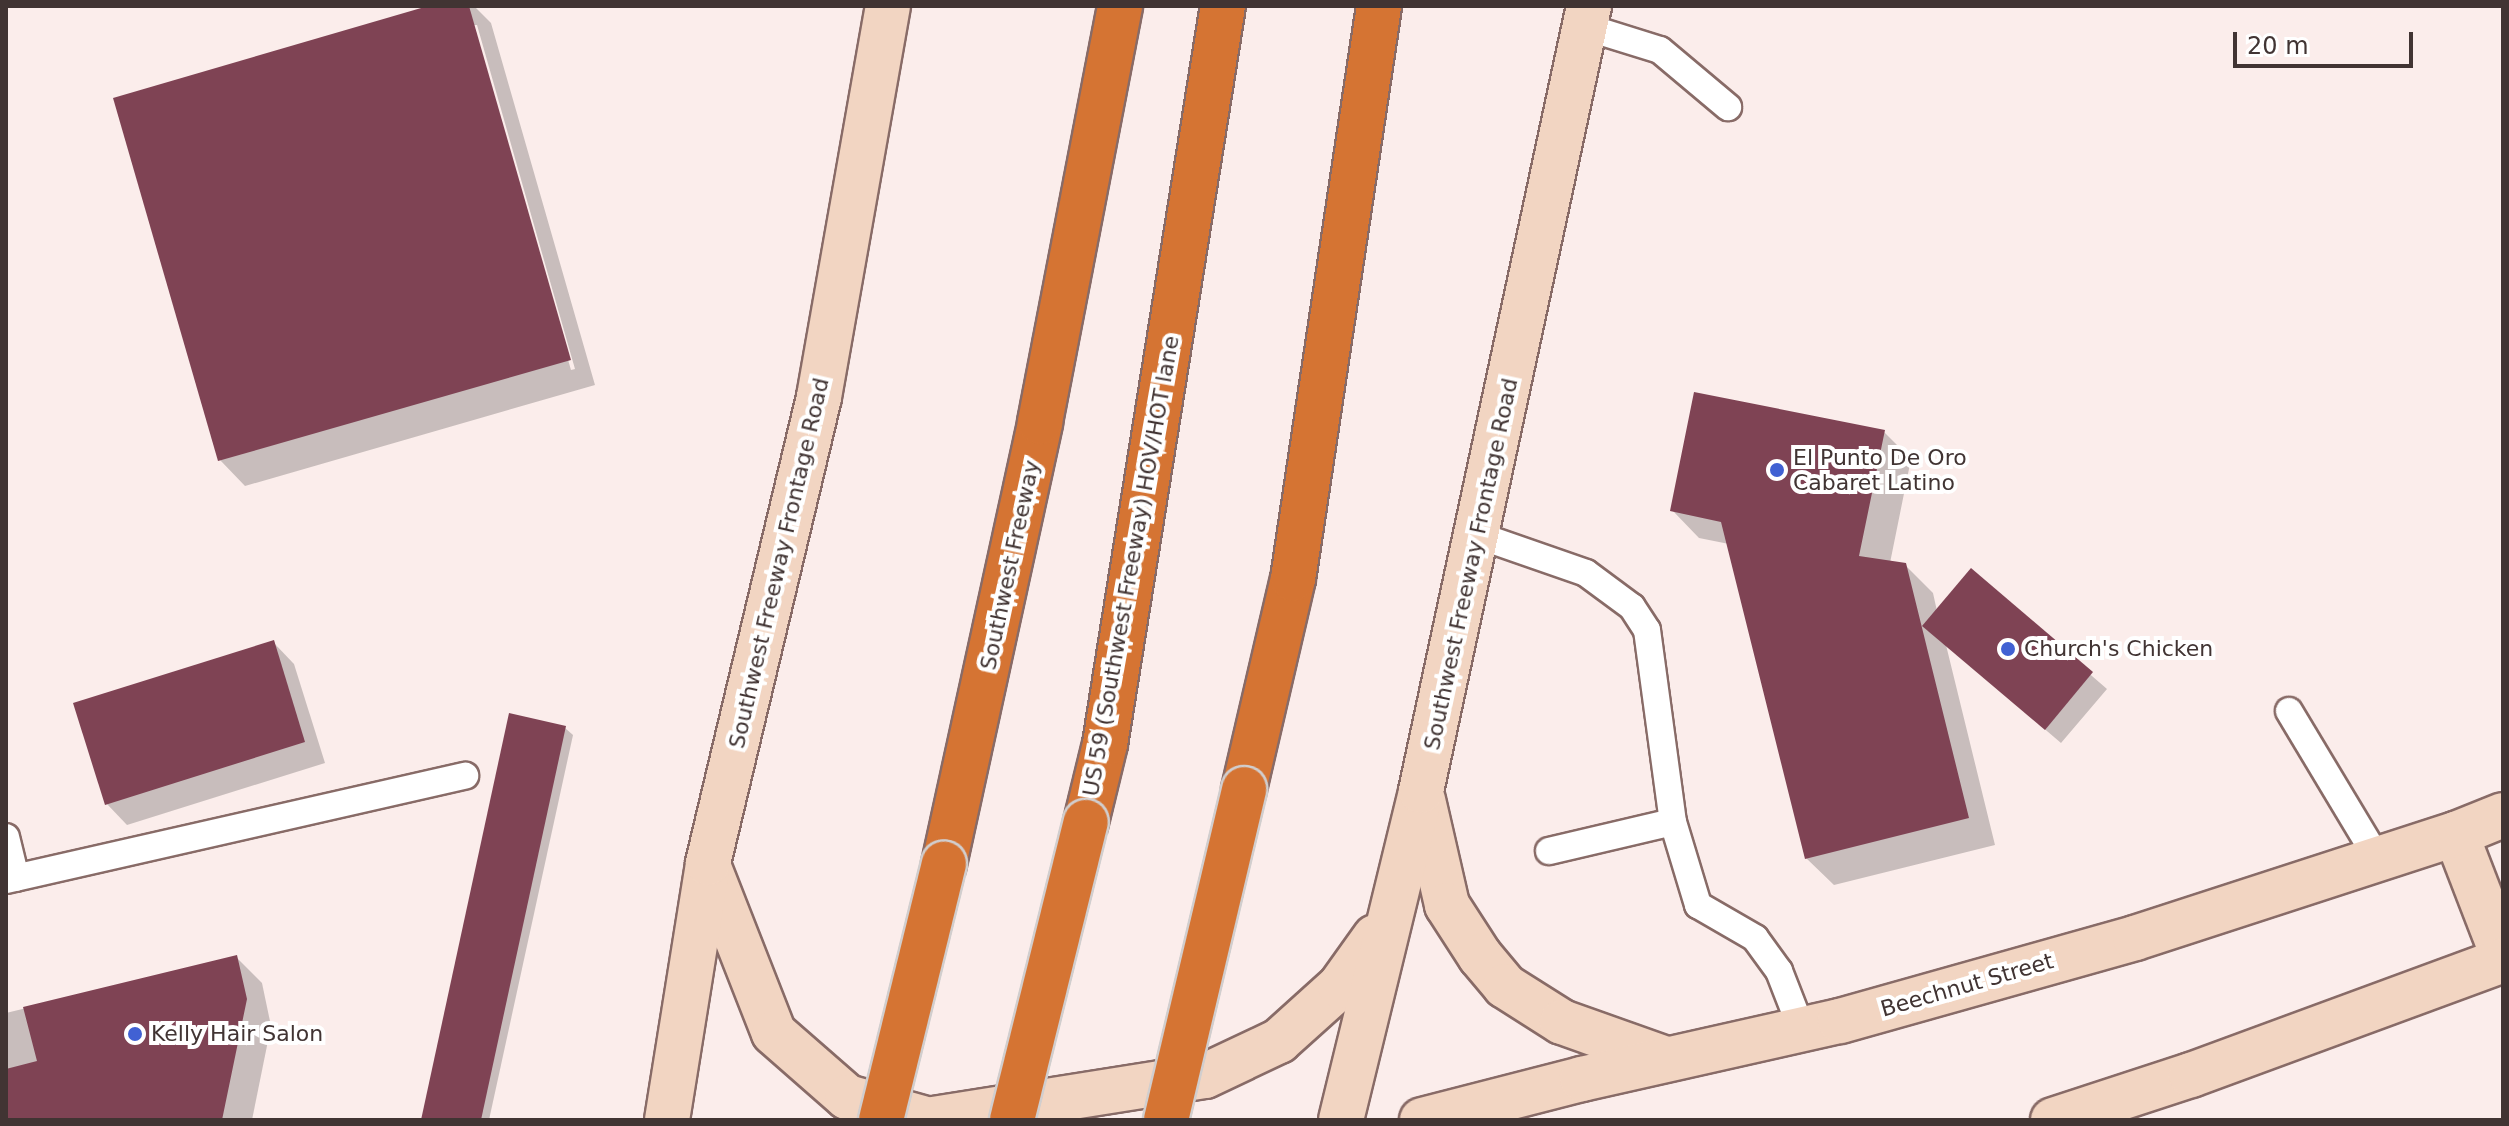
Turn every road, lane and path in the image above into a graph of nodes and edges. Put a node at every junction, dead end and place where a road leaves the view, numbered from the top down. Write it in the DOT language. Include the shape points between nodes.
graph roads {
  1 [pos="888,6"];
  2 [pos="1120,6"];
  3 [pos="1223,6"];
  4 [pos="1379,6"];
  5 [pos="1587,17"];
  6 [pos="1728,107"];
  7 [pos="1477,535"];
  8 [pos="2289,711"];
  9 [pos="465,776"];
  10 [pos="1421,791"];
  11 [pos="2503,815"];
  12 [pos="1673,822"];
  13 [pos="2456,834"];
  14 [pos="6,837"];
  15 [pos="1549,851"];
  16 [pos="2378,859"];
  17 [pos="708,863"];
  18 [pos="11,879"];
  19 [pos="1388,920"];
  20 [pos="2503,958"];
  21 [pos="1802,1030"];
  22 [pos="1666,1059"];
  23 [pos="667,1120"];
  24 [pos="881,1120"];
  25 [pos="927,1120"];
  26 [pos="1012,1120"];
  27 [pos="1166,1120"];
  28 [pos="1341,1120"];
  29 [pos="1422,1120"];
  30 [pos="2053,1120"];
  1 -- 17 [label="main road, Southwest Freeway Frontage Road" via="819,397"];
  2 -- 24 [label="highway, Southwest Freeway, bridge" via="1040,422 944,864"];
  3 -- 26 [label="highway, US 59 (Southwest Freeway) HOV/HOT lane, bridge" via="1105,744"];
  4 -- 27 [label="highway, bridge" via="1293,579"];
  5 -- 6 [label="lane" via="1660,50"];
  5 -- 7 [label="main road, Southwest Freeway Frontage Road"];
  7 -- 10 [label="main road, Southwest Freeway Frontage Road"];
  7 -- 12 [label="lane" via="1586,573 1632,607 1647,630"];
  8 -- 16 [label="lane"];
  9 -- 18 [label="lane"];
  10 -- 19 [label="main road, Southwest Freeway Frontage Road"];
  10 -- 22 [label="main road" via="1447,905 1505,986 1562,1022"];
  11 -- 13 [label="main road, Beechnut Street"];
  12 -- 15 [label="lane"];
  12 -- 21 [label="lane" via="1698,905 1755,938 1779,971"];
  13 -- 16 [label="main road, Beechnut Street"];
  13 -- 20 [label="main road"];
  14 -- 18 [label="lane"];
  16 -- 21 [label="main road, Beechnut Street" via="2135,938"];
  17 -- 23 [label="main road, Southwest Freeway Frontage Road"];
  17 -- 25 [label="main road" via="774,1033 847,1097"];
  19 -- 25 [label="main road" via="1340,986 1279,1041 1205,1076"];
  19 -- 28 [label="main road, Southwest Freeway Frontage Road"];
  20 -- 30 [label="main road" via="2191,1075"];
  21 -- 22 [label="main road, Beechnut Street"];
  22 -- 29 [label="main road, Beechnut Street"];
}
